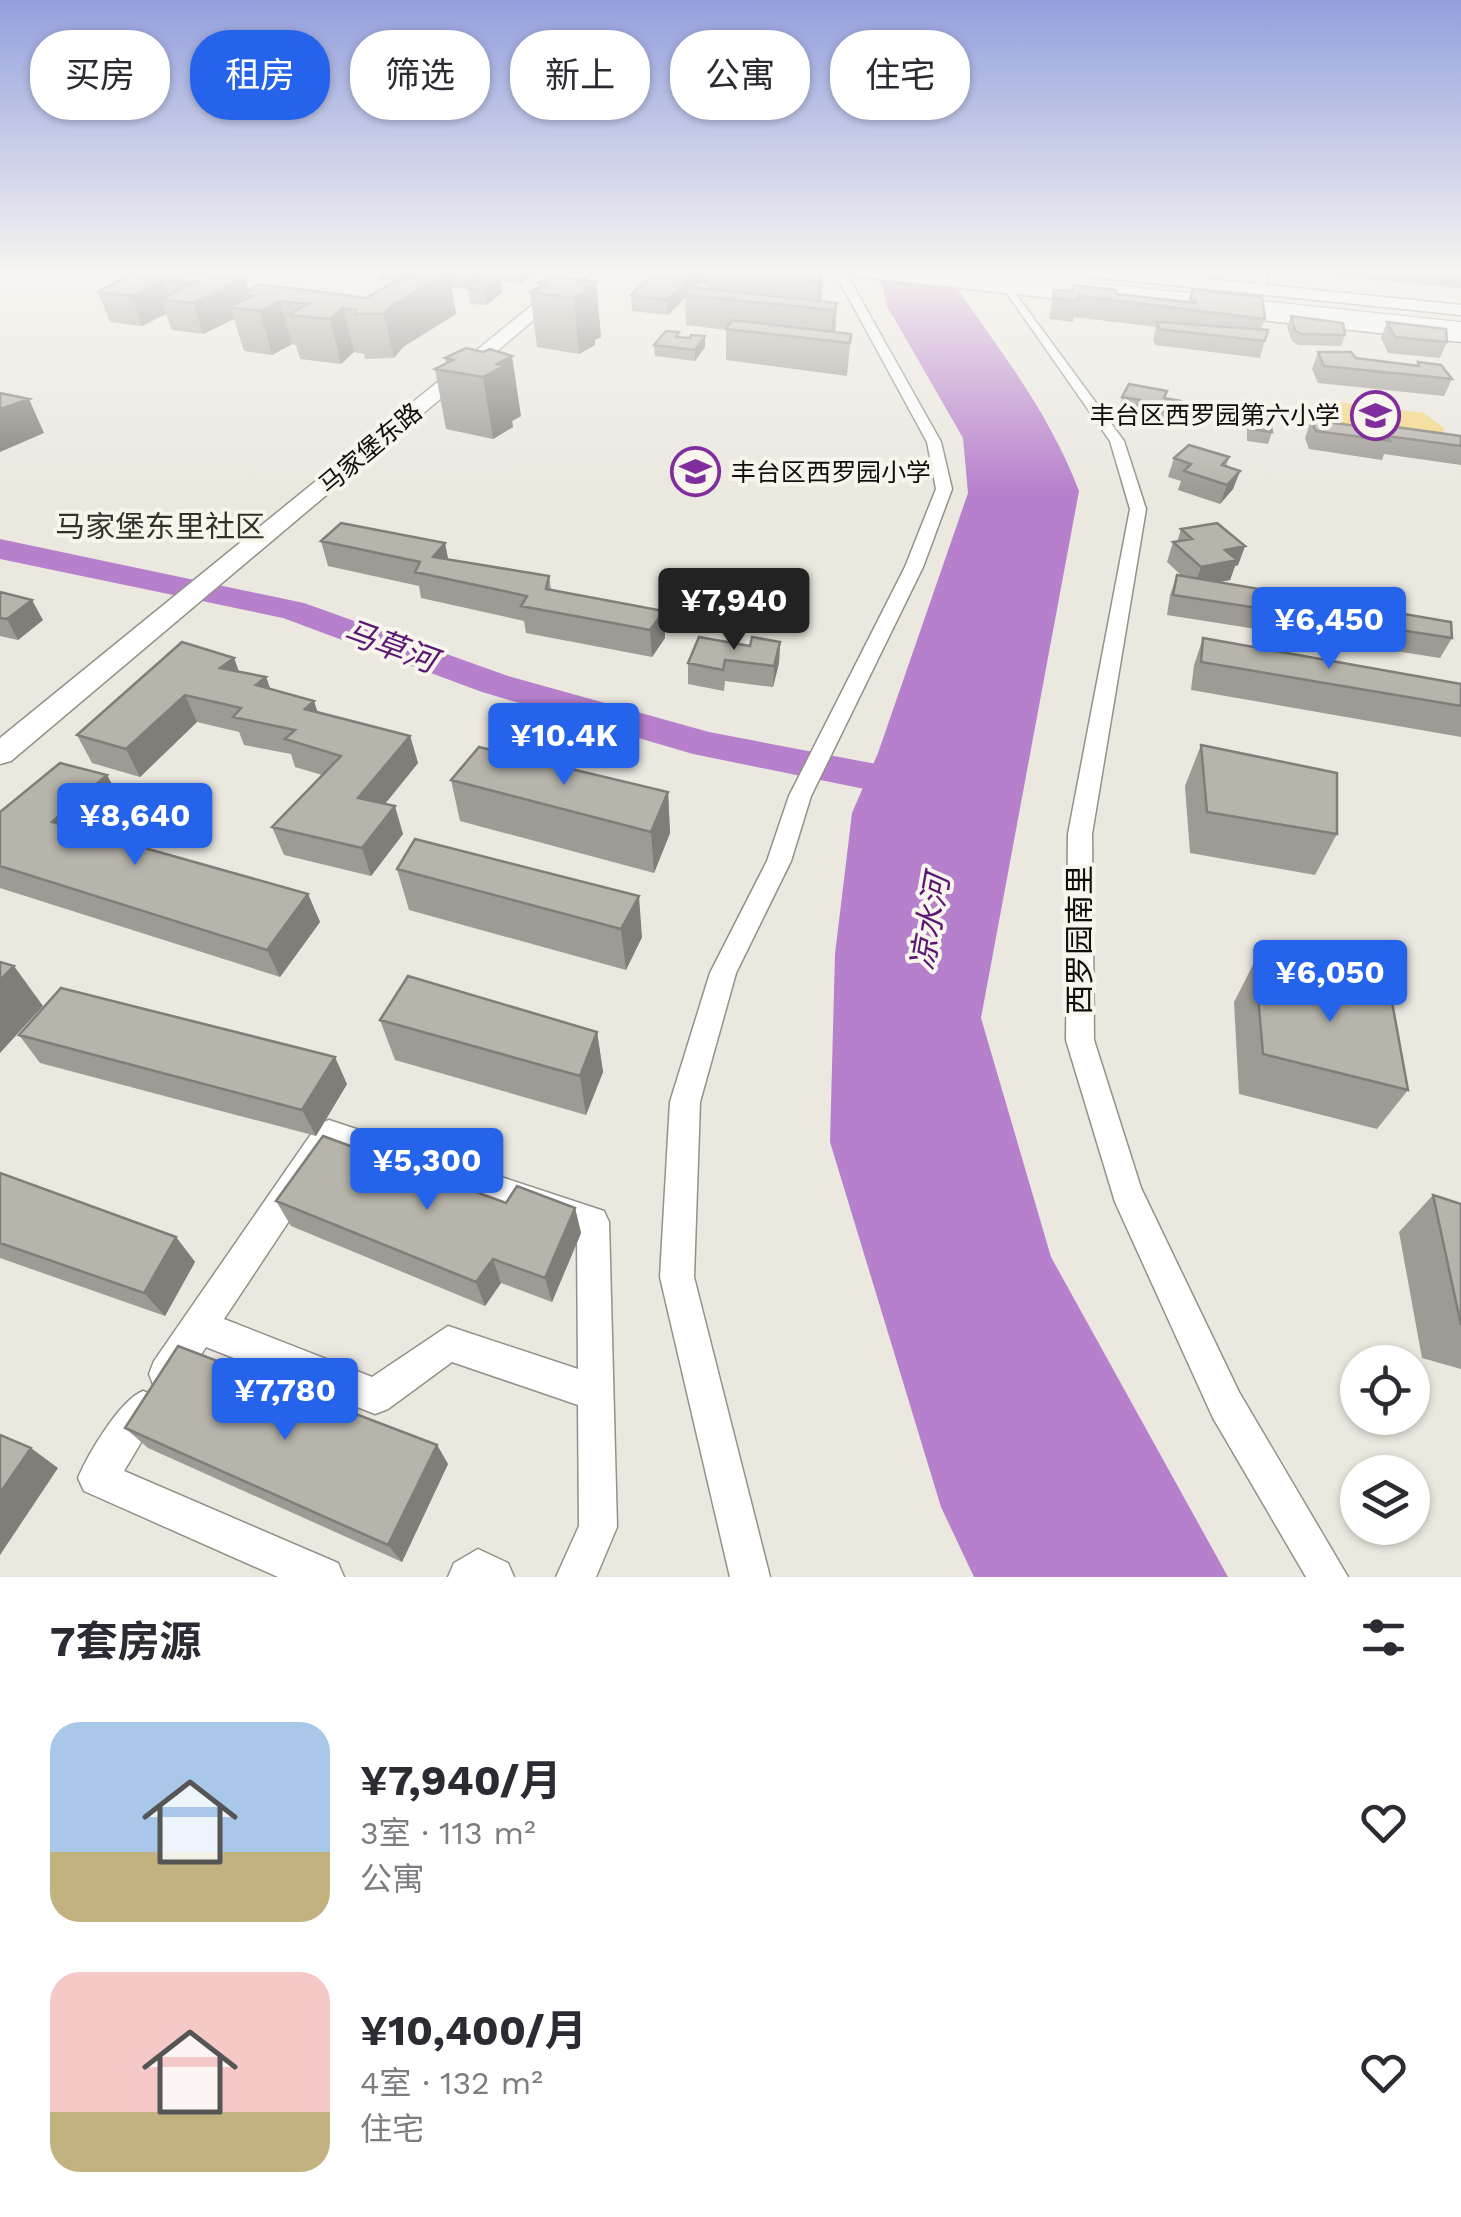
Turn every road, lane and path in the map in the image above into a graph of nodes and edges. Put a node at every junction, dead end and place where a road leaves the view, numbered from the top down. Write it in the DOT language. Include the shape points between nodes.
graph roads {
  1 [pos="476,345"];
  2 [pos="492,345"];
  3 [pos="880,345"];
  4 [pos="1042,345"];
  5 [pos="241,545"];
  6 [pos="144,624"];
  7 [pos="0,730"];
  8 [pos="0,754"];
  9 [pos="199,1327"];
  10 [pos="596,1393"];
  11 [pos="324,1577"];
  12 [pos="468,1577"];
  13 [pos="494,1577"];
  14 [pos="576,1577"];
  15 [pos="750,1577"];
  16 [pos="1328,1577"];
  1 -- 5 [label="main road, 马家堡东路"];
  2 -- 5 [label="main road, 马家堡东路"];
  3 -- 15 [label="street" via="934,442 944,489 914,568 800,796 778,861 724,973 684,1102 676,1278"];
  4 -- 16 [label="street, 西罗园南里" via="1116,441 1138,509 1080,834 1080,1040 1126,1191 1226,1405"];
  5 -- 6 [label="main road"];
  6 -- 7 [label="main road"];
  6 -- 8 [label="main road"];
  9 -- 10 [label="street" via="375,1396 448,1343"];
  9 -- 10 [label="street" via="329,1134 594,1222"];
  9 -- 11 [label="street" via="97,1478"];
  10 -- 14 [label="street" via="598,1527"];
  12 -- 13 [label="street" via="478,1569"];
}
